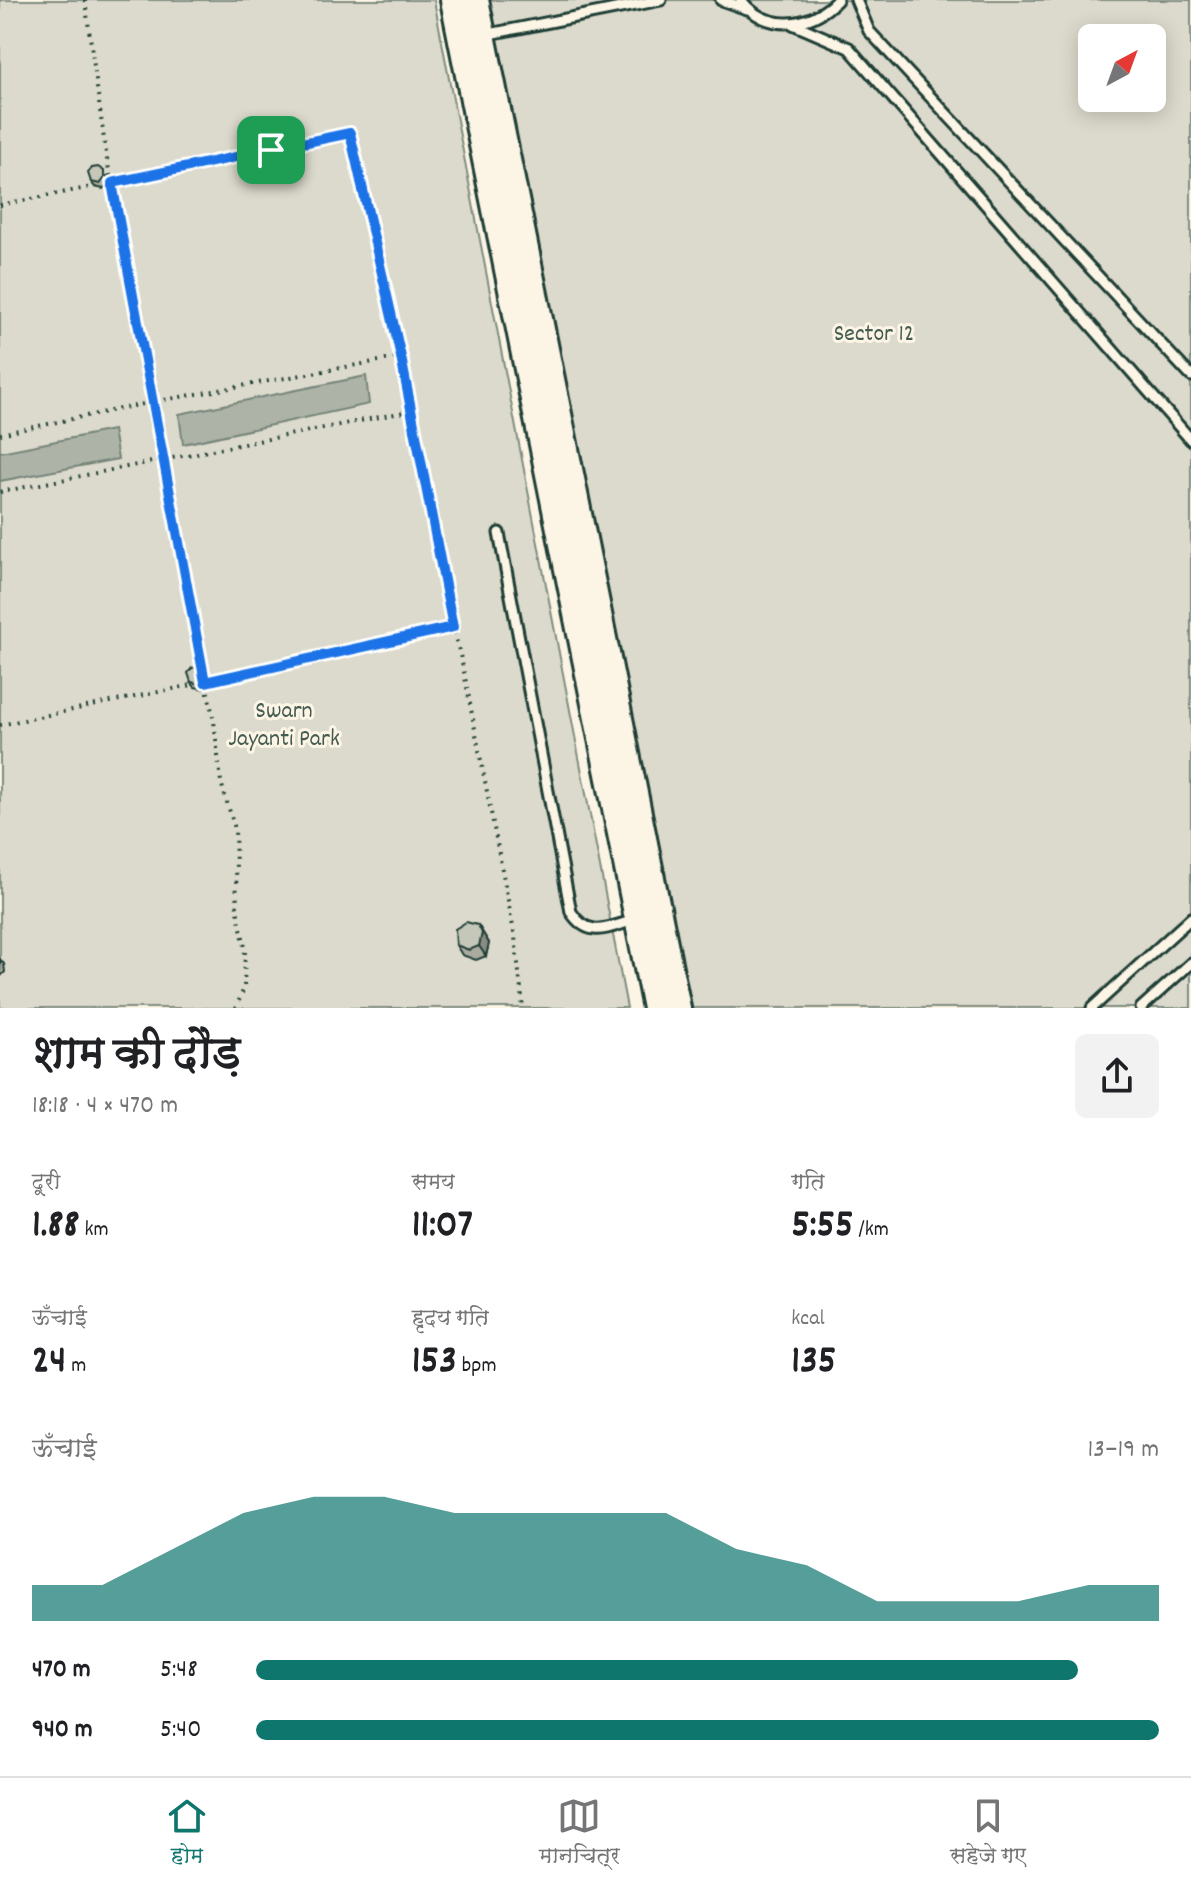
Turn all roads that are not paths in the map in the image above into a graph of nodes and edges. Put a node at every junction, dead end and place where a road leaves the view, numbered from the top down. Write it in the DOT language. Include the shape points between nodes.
graph roads {
  1 [pos="661,0"];
  2 [pos="721,0"];
  3 [pos="837,0"];
  4 [pos="856,0"];
  5 [pos="468,1"];
  6 [pos="744,4"];
  7 [pos="793,24"];
  8 [pos="472,37"];
  9 [pos="1191,376"];
  10 [pos="1191,440"];
  11 [pos="499,533"];
  12 [pos="648,917"];
  13 [pos="1191,918"];
  14 [pos="1191,963"];
  15 [pos="656,1008"];
  16 [pos="677,1008"];
  17 [pos="1092,1008"];
  18 [pos="1141,1008"];
  1 -- 8 [label="lane"];
  2 -- 6 [label="lane"];
  3 -- 7 [label="lane" via="819,16"];
  4 -- 9 [label="lane" via="869,31"];
  5 -- 8 [label="street"];
  6 -- 7 [label="lane" via="768,21"];
  7 -- 10 [label="lane" via="849,48"];
  8 -- 12 [label="street"];
  11 -- 12 [label="lane" via="571,912 592,931"];
  12 -- 15 [label="street"];
  12 -- 16 [label="street"];
  13 -- 17 [label="lane"];
  14 -- 18 [label="lane"];
}
